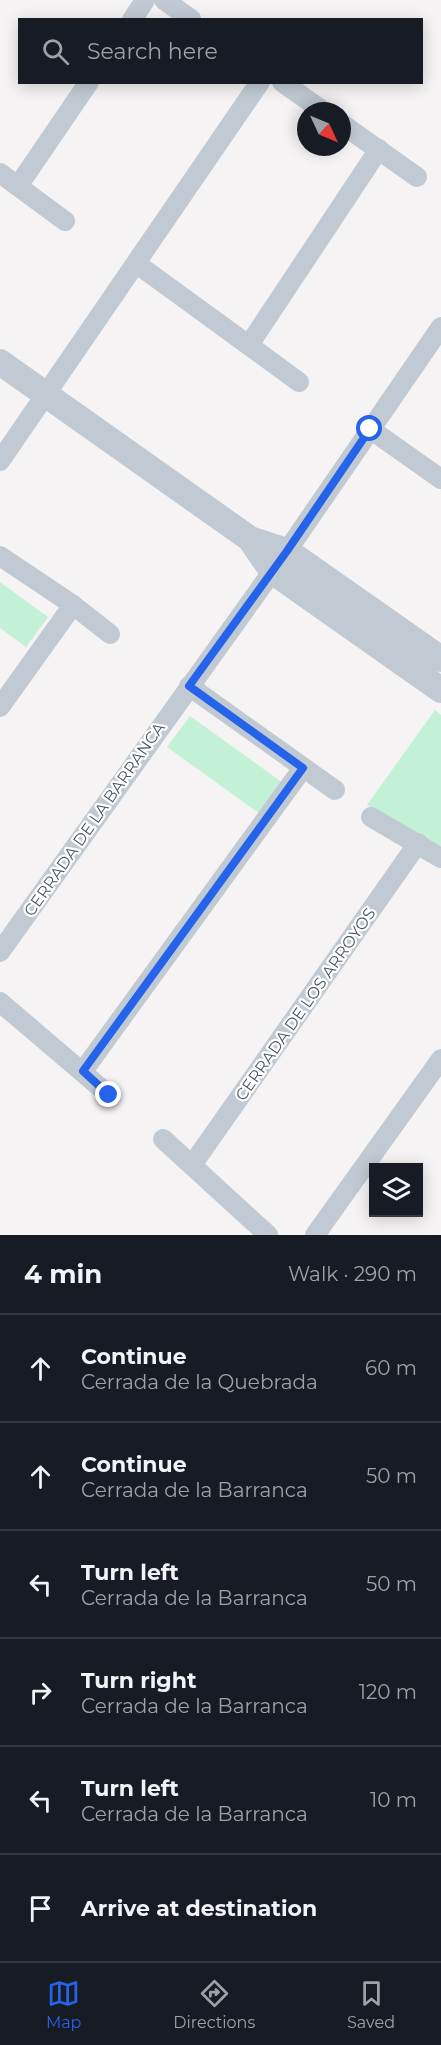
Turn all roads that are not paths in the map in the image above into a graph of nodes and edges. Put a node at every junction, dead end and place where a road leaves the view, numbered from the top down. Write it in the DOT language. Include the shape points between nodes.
graph roads {
  1 [pos="145,0"];
  2 [pos="164,0"];
  3 [pos="133,18"];
  4 [pos="190,18"];
  5 [pos="88,84"];
  6 [pos="259,84"];
  7 [pos="285,84"];
  8 [pos="310,102"];
  9 [pos="351,130"];
  10 [pos="379,149"];
  11 [pos="0,173"];
  12 [pos="417,177"];
  13 [pos="18,186"];
  14 [pos="65,221"];
  15 [pos="137,264"];
  16 [pos="441,327"];
  17 [pos="249,345"];
  18 [pos="0,362"];
  19 [pos="299,382"];
  20 [pos="45,394"];
  21 [pos="370,429"];
  22 [pos="0,461"];
  23 [pos="441,479"];
  24 [pos="250,539"];
  25 [pos="287,551"];
  26 [pos="0,556"];
  27 [pos="272,571"];
  28 [pos="73,605"];
  29 [pos="110,634"];
  30 [pos="441,659"];
  31 [pos="189,686"];
  32 [pos="441,690"];
  33 [pos="0,707"];
  34 [pos="303,768"];
  35 [pos="335,790"];
  36 [pos="371,817"];
  37 [pos="417,843"];
  38 [pos="441,858"];
  39 [pos="0,952"];
  40 [pos="0,1002"];
  41 [pos="441,1059"];
  42 [pos="83,1071"];
  43 [pos="109,1095"];
  44 [pos="163,1139"];
  45 [pos="192,1165"];
  46 [pos="268,1235"];
  47 [pos="315,1235"];
  1 -- 3 [label="street"];
  2 -- 4 [label="street"];
  5 -- 13 [label="street"];
  6 -- 15 [label="street"];
  7 -- 8 [label="street"];
  9 -- 10 [label="street"];
  10 -- 12 [label="street"];
  10 -- 17 [label="street"];
  11 -- 13 [label="street"];
  13 -- 14 [label="street"];
  15 -- 17 [label="street"];
  15 -- 20 [label="street"];
  16 -- 21 [label="street, CERRADA DE LA BARRANCA"];
  17 -- 19 [label="street"];
  18 -- 20 [label="street"];
  20 -- 22 [label="street"];
  20 -- 24 [label="street"];
  21 -- 23 [label="street"];
  21 -- 25 [label="street, CERRADA DE LA BARRANCA"];
  24 -- 25 [label="street"];
  24 -- 27 [label="street"];
  25 -- 27 [label="street, CERRADA DE LA BARRANCA"];
  25 -- 30 [label="street"];
  26 -- 28 [label="street"];
  27 -- 31 [label="street, CERRADA DE LA BARRANCA"];
  27 -- 32 [label="street"];
  28 -- 29 [label="street"];
  28 -- 33 [label="street"];
  31 -- 34 [label="street"];
  31 -- 39 [label="street, CERRADA DE LA BARRANCA"];
  34 -- 35 [label="street"];
  34 -- 42 [label="street"];
  36 -- 37 [label="street"];
  37 -- 38 [label="street"];
  37 -- 45 [label="street, CERRADA DE LOS ARROYOS"];
  40 -- 42 [label="street"];
  41 -- 47 [label="street"];
  42 -- 43 [label="street"];
  44 -- 45 [label="street"];
  45 -- 46 [label="street"];
}
